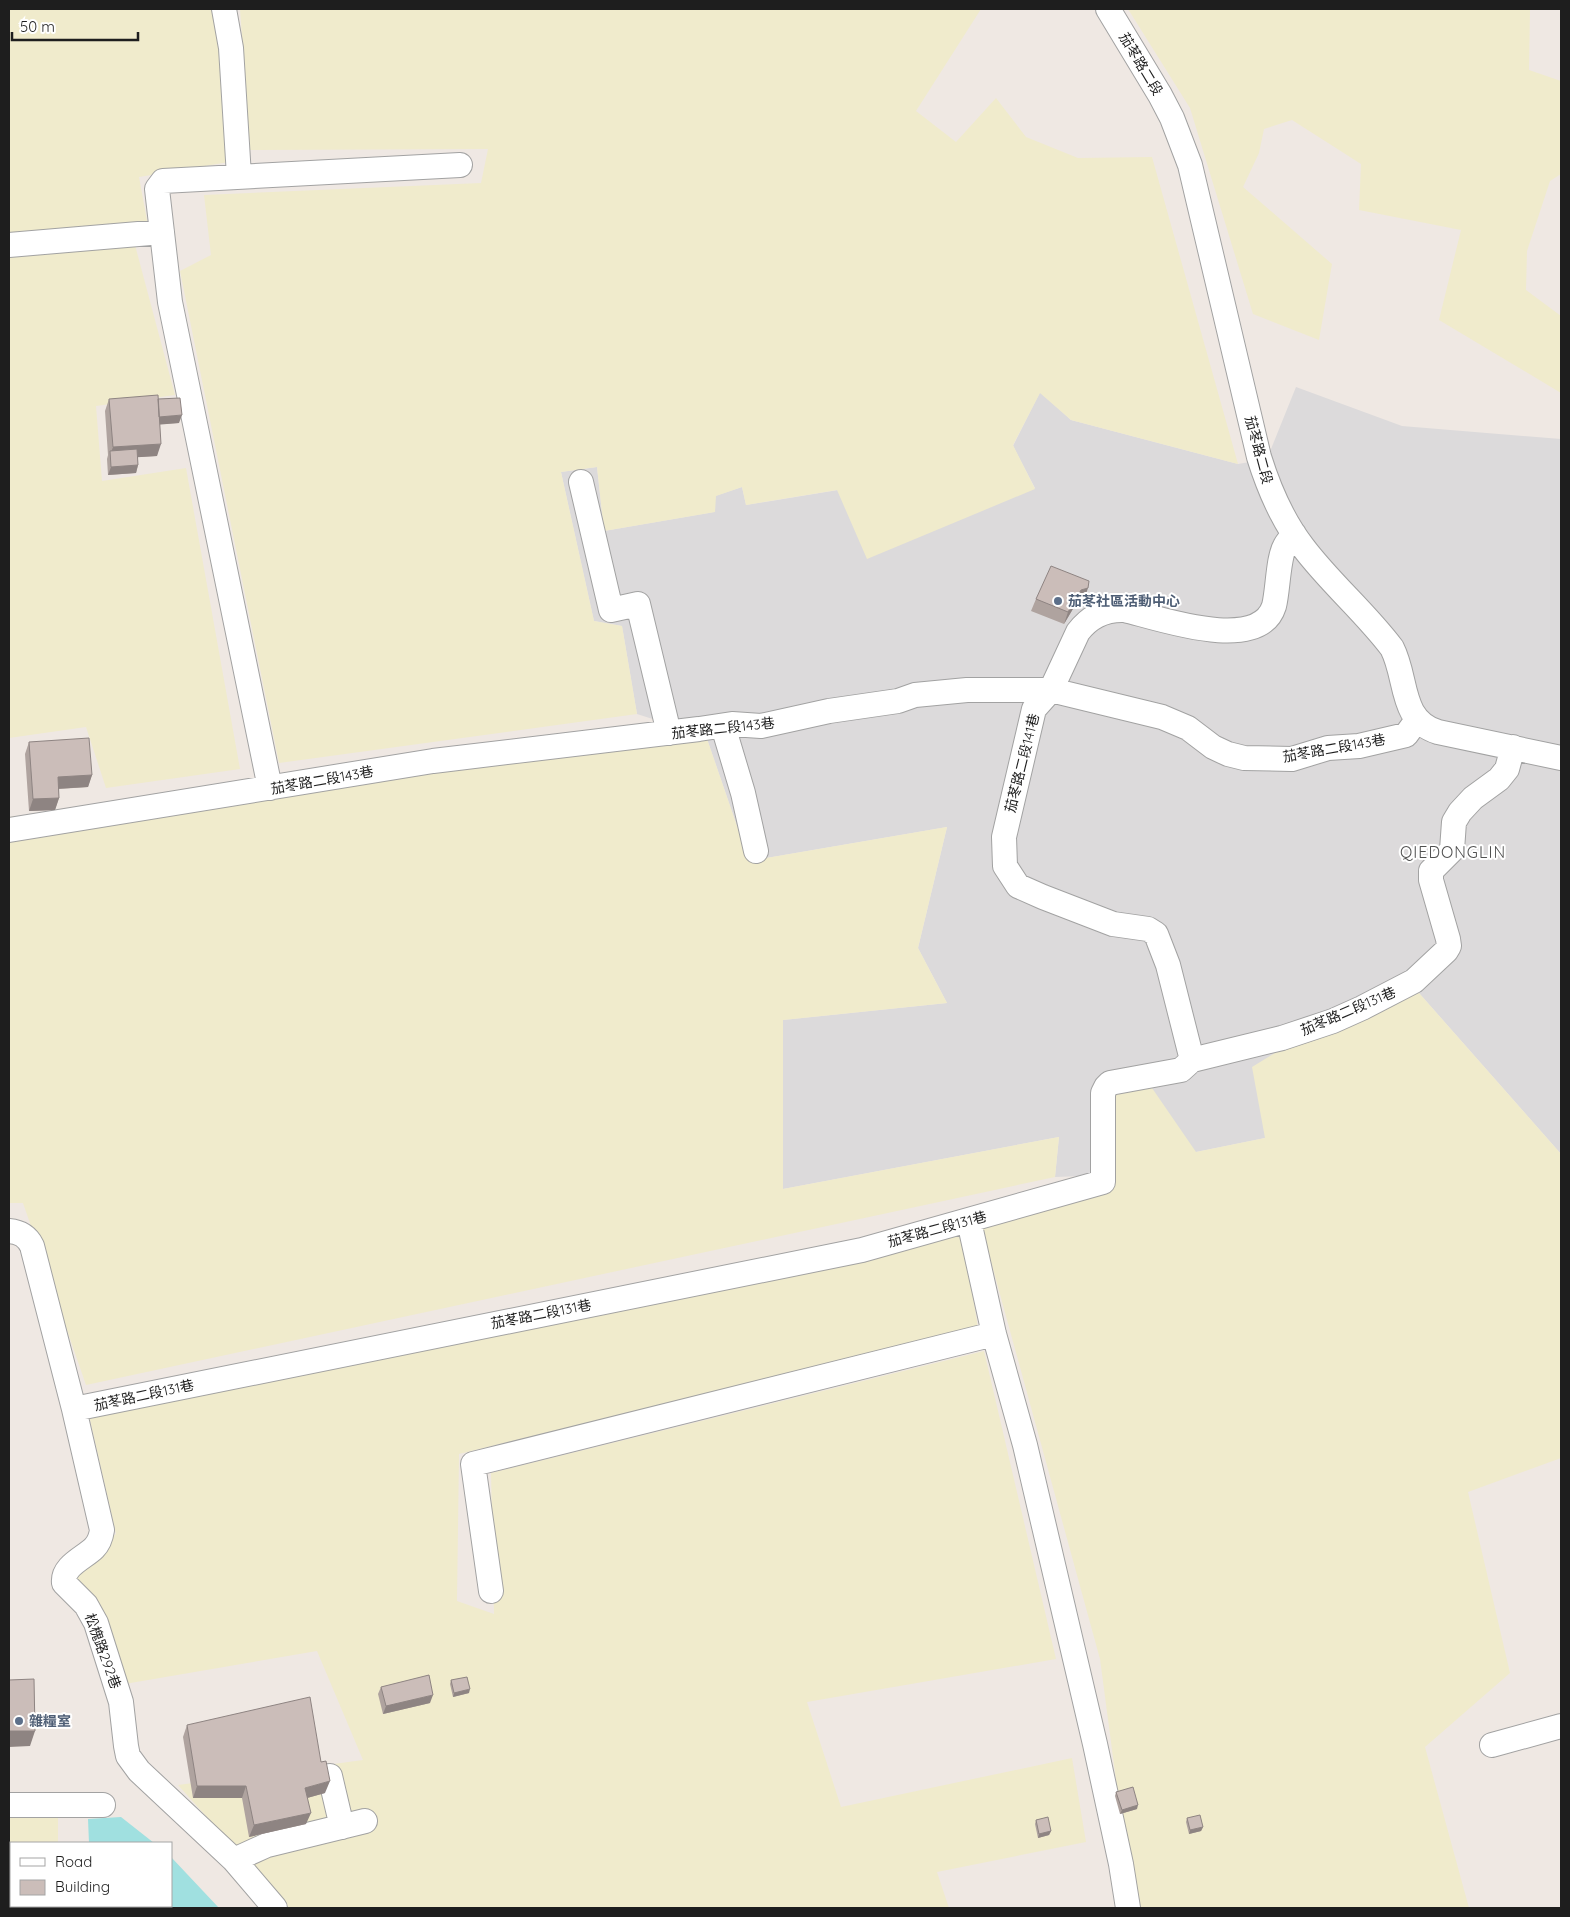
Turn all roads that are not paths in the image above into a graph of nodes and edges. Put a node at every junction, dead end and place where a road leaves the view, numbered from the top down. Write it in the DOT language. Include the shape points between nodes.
graph roads {
  1 [pos="224,9"];
  2 [pos="1108,9"];
  3 [pos="460,165"];
  4 [pos="239,176"];
  5 [pos="162,232"];
  6 [pos="9,244"];
  7 [pos="581,482"];
  8 [pos="1294,534"];
  9 [pos="1051,690"];
  10 [pos="1417,720"];
  11 [pos="723,726"];
  12 [pos="669,733"];
  13 [pos="1513,747"];
  14 [pos="1561,758"];
  15 [pos="270,788"];
  16 [pos="9,830"];
  17 [pos="756,851"];
  18 [pos="1192,1060"];
  19 [pos="969,1221"];
  20 [pos="9,1231"];
  21 [pos="994,1334"];
  22 [pos="74,1409"];
  23 [pos="491,1592"];
  24 [pos="1561,1726"];
  25 [pos="1492,1745"];
  26 [pos="330,1776"];
  27 [pos="103,1805"];
  28 [pos="9,1806"];
  29 [pos="365,1820"];
  30 [pos="342,1827"];
  31 [pos="234,1860"];
  32 [pos="275,1908"];
  33 [pos="1128,1908"];
  1 -- 4 [label="street" via="231,48"];
  2 -- 8 [label="street, 茄苳路二段" via="1160,95 1182,141 1265,476"];
  3 -- 4 [label="street"];
  4 -- 5 [label="street" via="162,181 157,189"];
  5 -- 6 [label="street"];
  5 -- 15 [label="street" via="170,302"];
  7 -- 12 [label="street" via="611,610 638,604"];
  8 -- 9 [label="street, 茄苳路二段141巷" via="1284,547 1273,608 1262,623 1240,630 1216,631 1125,610 1106,611 1089,619 1078,632"];
  8 -- 10 [label="street, 茄苳路二段" via="1392,648 1399,663 1408,704"];
  9 -- 10 [label="street, 茄苳路二段143巷" via="1162,717 1188,728 1220,751 1244,758 1292,759 1328,748 1359,746 1406,735"];
  9 -- 11 [label="street, 茄苳路二段143巷" via="967,690 914,695 898,701 829,711 762,726"];
  9 -- 18 [label="street, 茄苳路二段141巷" via="1034,709 1004,837 1005,866 1018,886 1113,924 1148,929 1156,934 1168,965"];
  10 -- 13 [label="street" via="1438,732"];
  11 -- 12 [label="street, 茄苳路二段143巷"];
  11 -- 17 [label="street"];
  12 -- 15 [label="street, 茄苳路二段143巷" via="452,758"];
  13 -- 14 [label="street"];
  13 -- 18 [label="street, 茄苳路二段131巷" via="1507,769 1499,779 1460,812 1454,822 1452,850 1431,872 1448,939 1446,951 1414,981 1333,1021 1282,1038"];
  15 -- 16 [label="street, 茄苳路二段143巷"];
  18 -- 19 [label="street, 茄苳路二段131巷" via="1181,1070 1106,1086 1103,1093 1103,1182"];
  19 -- 21 [label="street"];
  19 -- 22 [label="street, 茄苳路二段131巷" via="862,1250"];
  20 -- 22 [label="street, 松槐路292巷" via="30,1240"];
  21 -- 23 [label="street" via="473,1464"];
  21 -- 33 [label="street" via="1034,1484 1095,1744"];
  22 -- 31 [label="street, 松槐路292巷" via="102,1530 94,1548 72,1564 64,1583 86,1606 96,1623 121,1702 126,1746 133,1764"];
  24 -- 25 [label="street"];
  26 -- 30 [label="street"];
  27 -- 28 [label="street"];
  29 -- 30 [label="street"];
  30 -- 31 [label="street" via="267,1845"];
  31 -- 32 [label="street, 松槐路292巷"];
}
